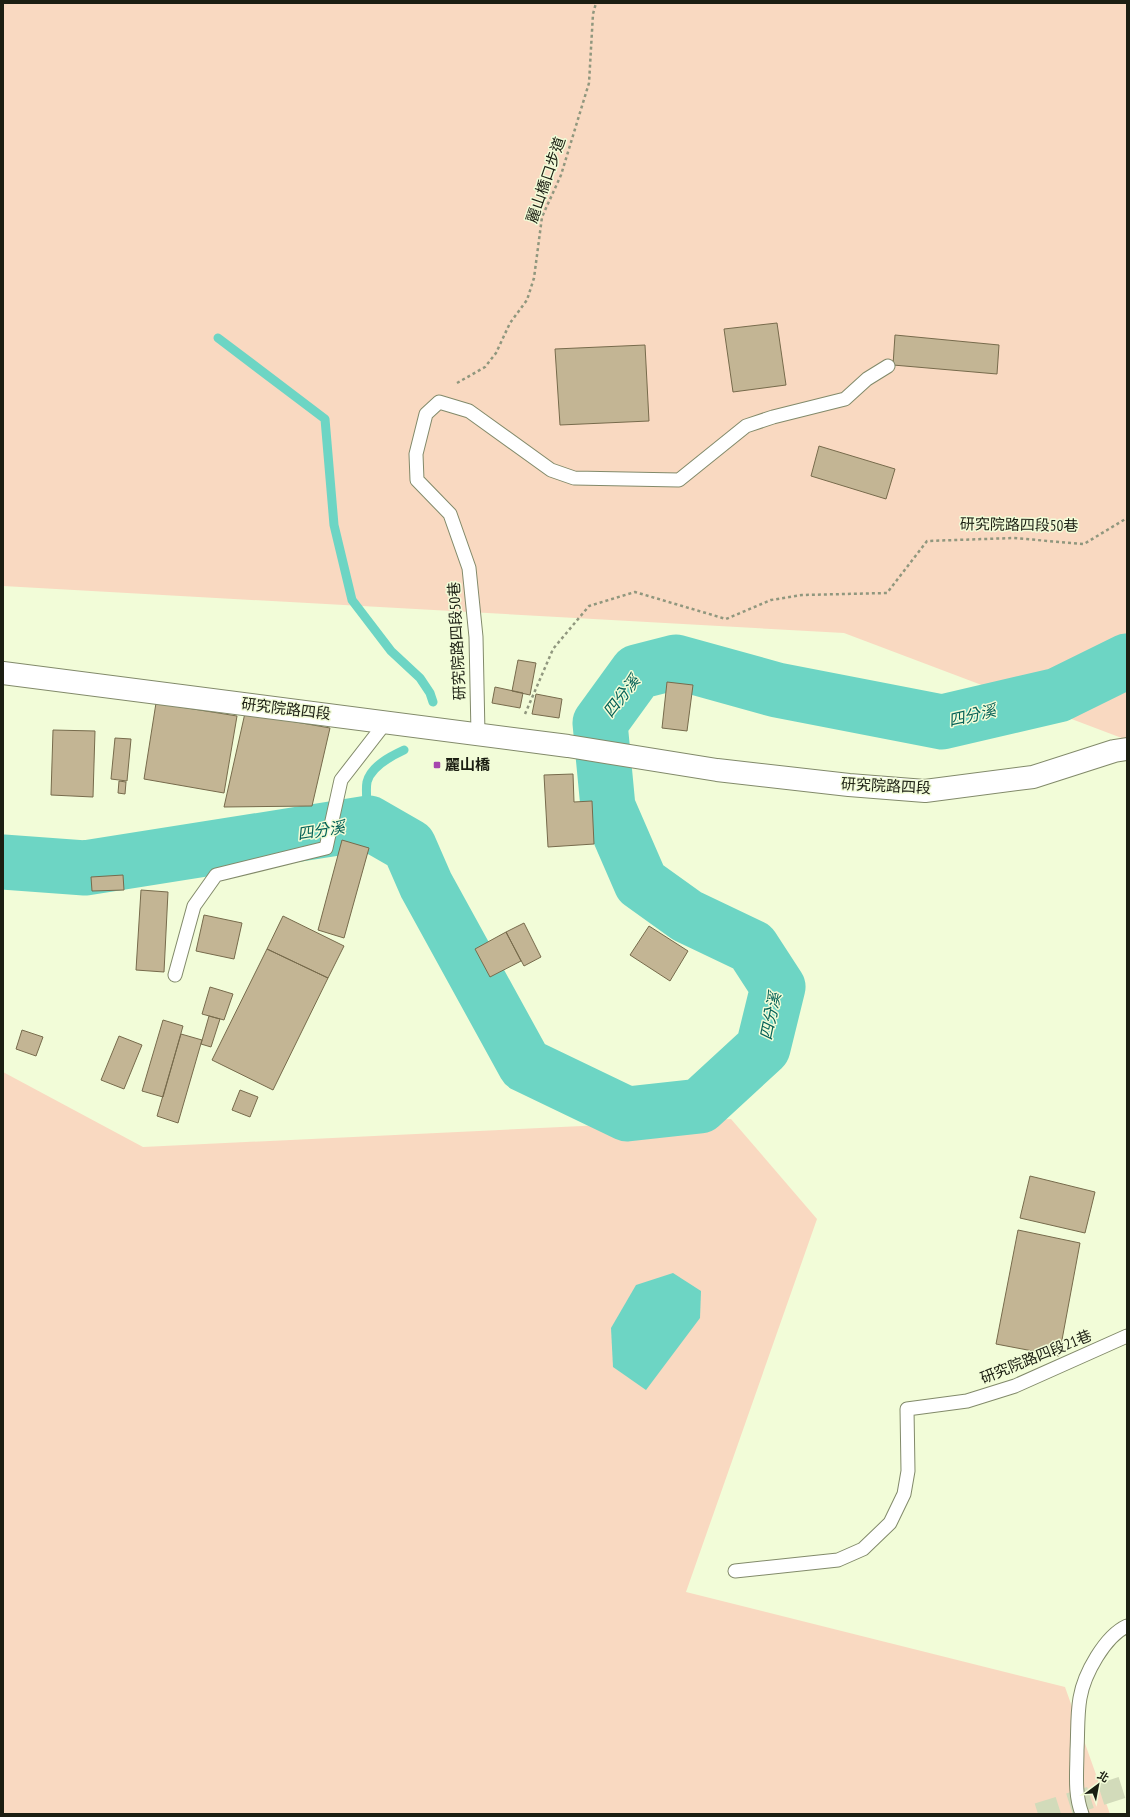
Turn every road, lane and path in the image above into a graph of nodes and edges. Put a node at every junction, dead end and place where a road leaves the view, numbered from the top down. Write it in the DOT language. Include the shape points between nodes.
graph roads {
  1 [pos="596,3"];
  2 [pos="888,366"];
  3 [pos="439,402"];
  4 [pos="1127,518"];
  5 [pos="3,673"];
  6 [pos="386,722"];
  7 [pos="478,734"];
  8 [pos="516,739"];
  9 [pos="1127,749"];
  10 [pos="175,975"];
  11 [pos="1127,1336"];
  12 [pos="734,1571"];
  13 [pos="1127,1626"];
  14 [pos="1082,1814"];
  1 -- 3 [label="path, 麗山橋口步道" via="589,83 561,175 542,217 534,278 527,300 510,323 496,353 485,367 456,383"];
  2 -- 3 [label="lane" via="867,379 846,399 746,426 679,480 574,478 551,470 469,411"];
  3 -- 7 [label="lane, 研究院路四段50巷" via="426,414 416,454 417,480 450,514 469,568 476,637"];
  4 -- 8 [label="path, 研究院路四段50巷" via="1084,544 1013,538 927,541 887,593 802,595 771,600 726,619 635,592 588,606 553,649"];
  5 -- 6 [label="street, 研究院路四段"];
  6 -- 7 [label="street, 研究院路四段"];
  6 -- 10 [label="lane" via="341,780 326,848 216,874 194,906"];
  7 -- 8 [label="street, 研究院路四段"];
  8 -- 9 [label="street, 研究院路四段" via="718,770 849,785 925,790 1033,777"];
  11 -- 12 [label="lane, 研究院路四段21巷" via="1015,1386 967,1401 907,1409 908,1472 904,1494 890,1523 863,1548 838,1560"];
  13 -- 14 [label="lane" via="1118,1630 1098,1654 1079,1698 1076,1790"];
}
